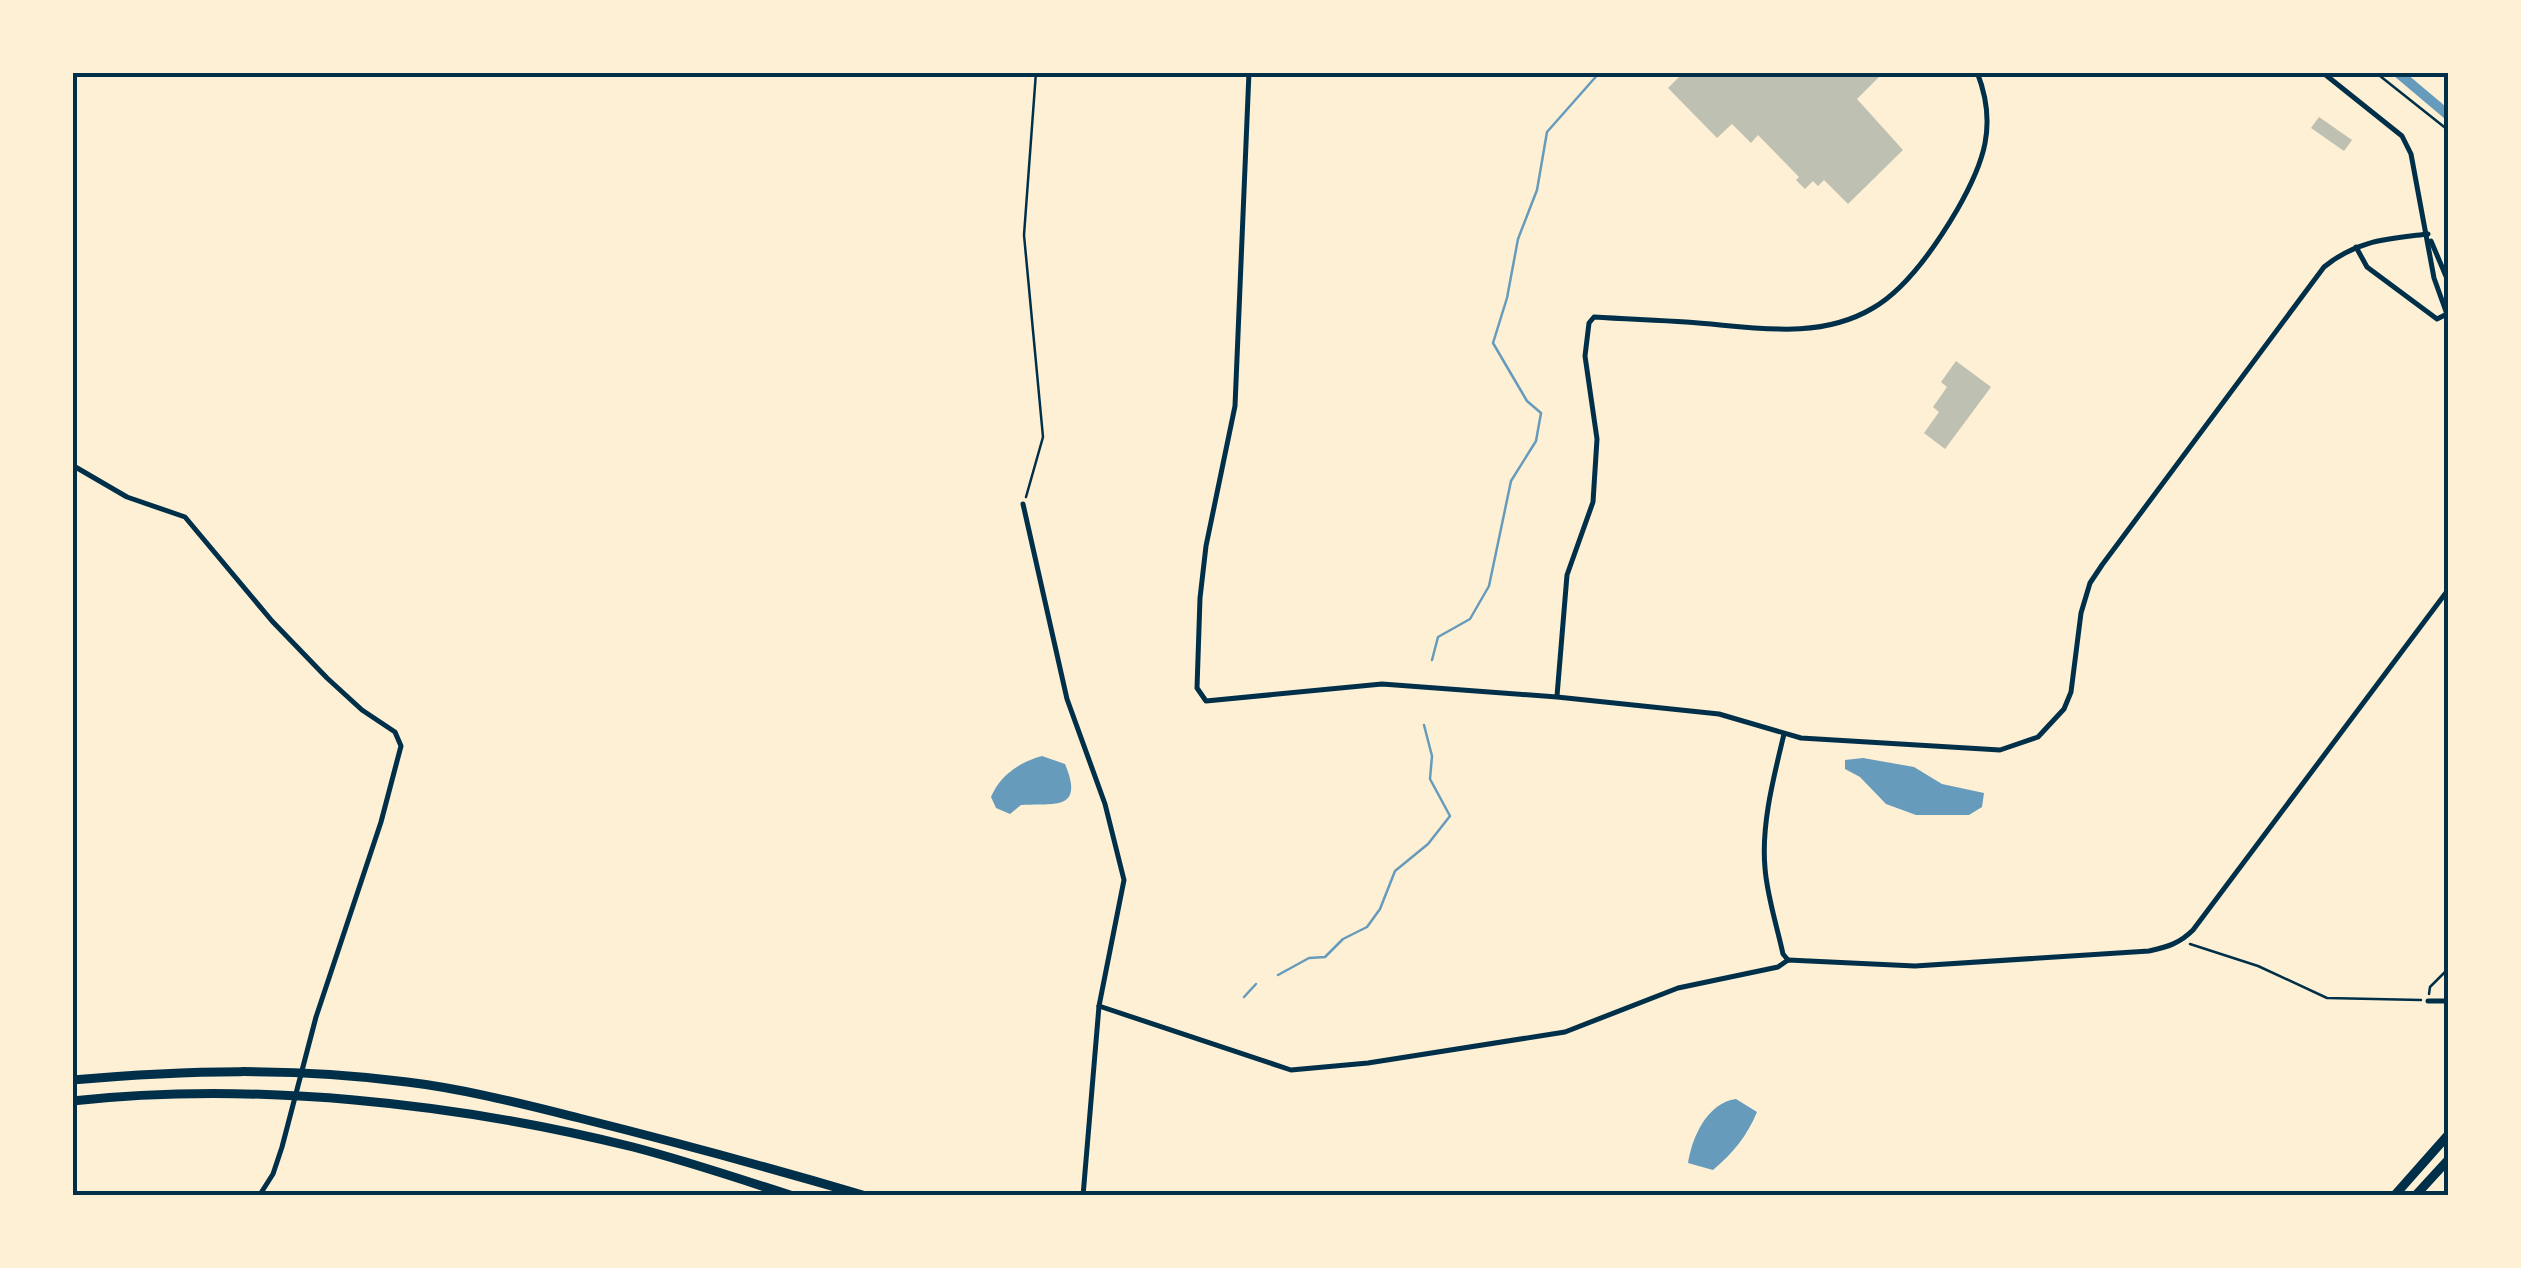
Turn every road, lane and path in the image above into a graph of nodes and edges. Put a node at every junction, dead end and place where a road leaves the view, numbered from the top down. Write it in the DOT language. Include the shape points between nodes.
graph roads {
  1 [pos="1036,72"];
  2 [pos="1249,72"];
  3 [pos="1977,72"];
  4 [pos="2322,72"];
  5 [pos="2375,72"];
  6 [pos="2448,130"];
  7 [pos="2428,234"];
  8 [pos="2356,247"];
  9 [pos="2448,281"];
  10 [pos="2448,315"];
  11 [pos="72,465"];
  12 [pos="1023,504"];
  13 [pos="2448,590"];
  14 [pos="1557,697"];
  15 [pos="1784,734"];
  16 [pos="2182,941"];
  17 [pos="1788,960"];
  18 [pos="2448,969"];
  19 [pos="2428,1000"];
  20 [pos="2448,1001"];
  21 [pos="1100,1006"];
  22 [pos="72,1080"];
  23 [pos="72,1101"];
  24 [pos="2448,1134"];
  25 [pos="2448,1160"];
  26 [pos="259,1196"];
  27 [pos="794,1196"];
  28 [pos="866,1196"];
  29 [pos="1083,1196"];
  30 [pos="2394,1196"];
  31 [pos="2415,1196"];
  1 -- 12 [label="path" via="1024,235 1043,436"];
  2 -- 14 [label="street" via="1235,406 1206,546 1201,698 1382,684"];
  3 -- 14 [label="street" via="1986,94 1986,147 1978,174 1908,278 1873,308 1834,324 1783,330 1594,317 1589,323 1585,356 1597,439 1593,502 1567,575"];
  4 -- 7 [label="street" via="2402,136 2416,169"];
  5 -- 6 [label="path"];
  7 -- 8 [label="street"];
  7 -- 9 [label="street"];
  7 -- 10 [label="street"];
  8 -- 10 [label="street" via="2367,267 2437,319"];
  8 -- 15 [label="street" via="2324,266 2102,564 2081,614 2071,692 2038,737 1986,751"];
  11 -- 26 [label="street" via="127,497 185,517 272,620 362,710 395,732 401,746 282,1147"];
  12 -- 21 [label="street" via="1067,699 1124,880"];
  13 -- 16 [label="street"];
  14 -- 15 [label="street" via="1718,714"];
  15 -- 17 [label="street" via="1764,854"];
  16 -- 17 [label="street" via="2149,951 1916,966"];
  16 -- 19 [label="path" via="2327,998"];
  17 -- 21 [label="street" via="1650,996 1565,1032 1291,1070"];
  18 -- 19 [label="path"];
  19 -- 20 [label="street"];
  21 -- 29 [label="street"];
  22 -- 28 [label="highway" via="252,1072 408,1082 620,1128"];
  23 -- 27 [label="highway" via="159,1094 357,1099 632,1147"];
  24 -- 30 [label="highway"];
  25 -- 31 [label="highway"];
}
